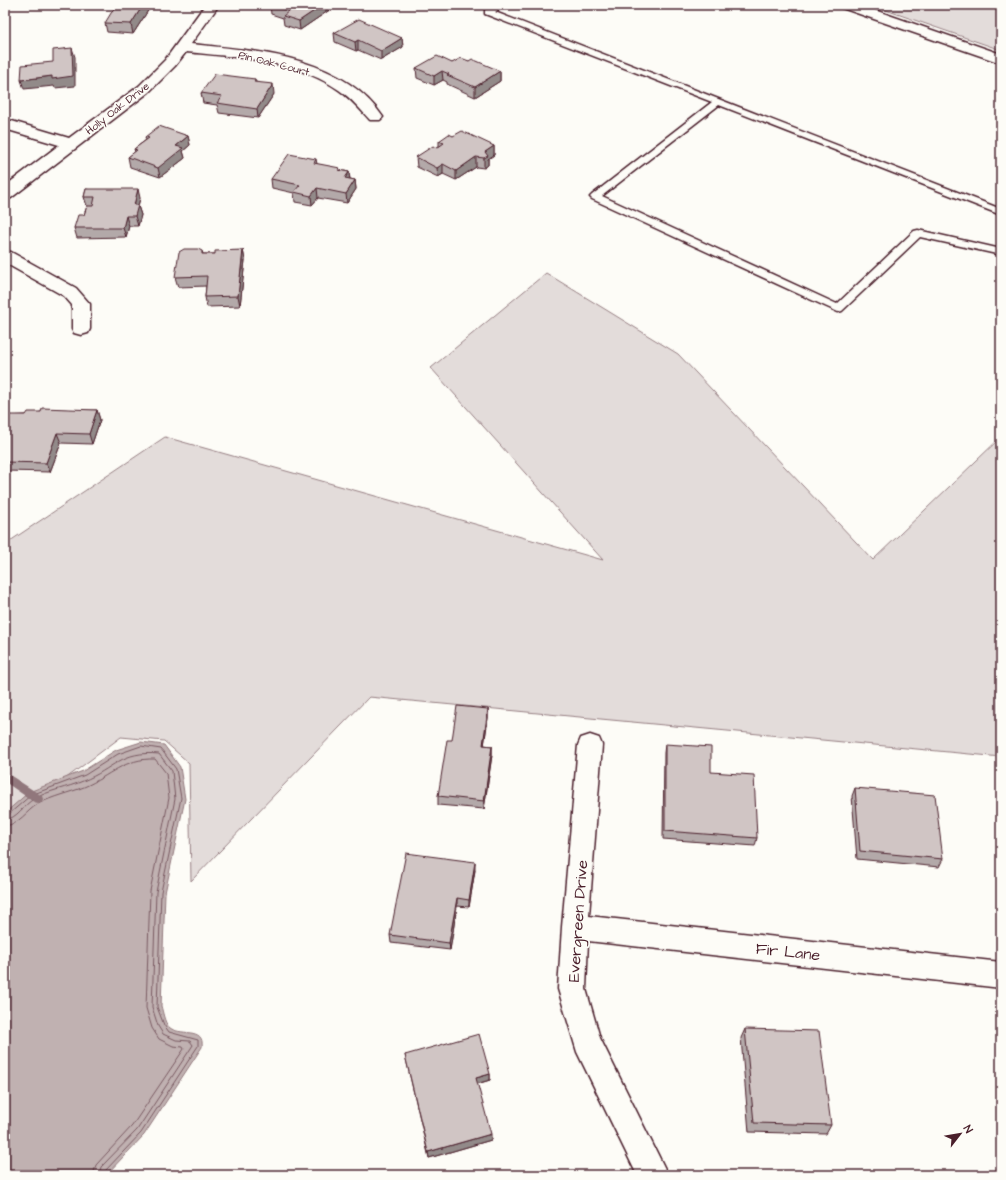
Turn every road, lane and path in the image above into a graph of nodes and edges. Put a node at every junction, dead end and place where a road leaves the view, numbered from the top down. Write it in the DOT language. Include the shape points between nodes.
graph roads {
  1 [pos="212,5"];
  2 [pos="500,5"];
  3 [pos="847,5"];
  4 [pos="182,47"];
  5 [pos="1001,59"];
  6 [pos="718,102"];
  7 [pos="375,117"];
  8 [pos="5,124"];
  9 [pos="72,144"];
  10 [pos="5,194"];
  11 [pos="1001,212"];
  12 [pos="1001,252"];
  13 [pos="5,256"];
  14 [pos="81,329"];
  15 [pos="590,745"];
  16 [pos="575,927"];
  17 [pos="1001,975"];
  18 [pos="653,1175"];
  1 -- 4 [label="street, Holly Oak Drive"];
  2 -- 6 [label="lane" via="488,12"];
  3 -- 5 [label="street"];
  4 -- 7 [label="street, Pin Oak Court" via="248,54 308,70 340,84 362,101"];
  4 -- 9 [label="street, Holly Oak Drive" via="144,90"];
  6 -- 11 [label="lane"];
  6 -- 12 [label="lane" via="595,197 838,309 918,233"];
  8 -- 9 [label="street"];
  9 -- 10 [label="street, Holly Oak Drive"];
  13 -- 14 [label="street" via="70,292 81,304"];
  15 -- 16 [label="street, Evergreen Drive"];
  16 -- 17 [label="street, Fir Lane"];
  16 -- 18 [label="street, Evergreen Drive" via="572,989 587,1042"];
}
